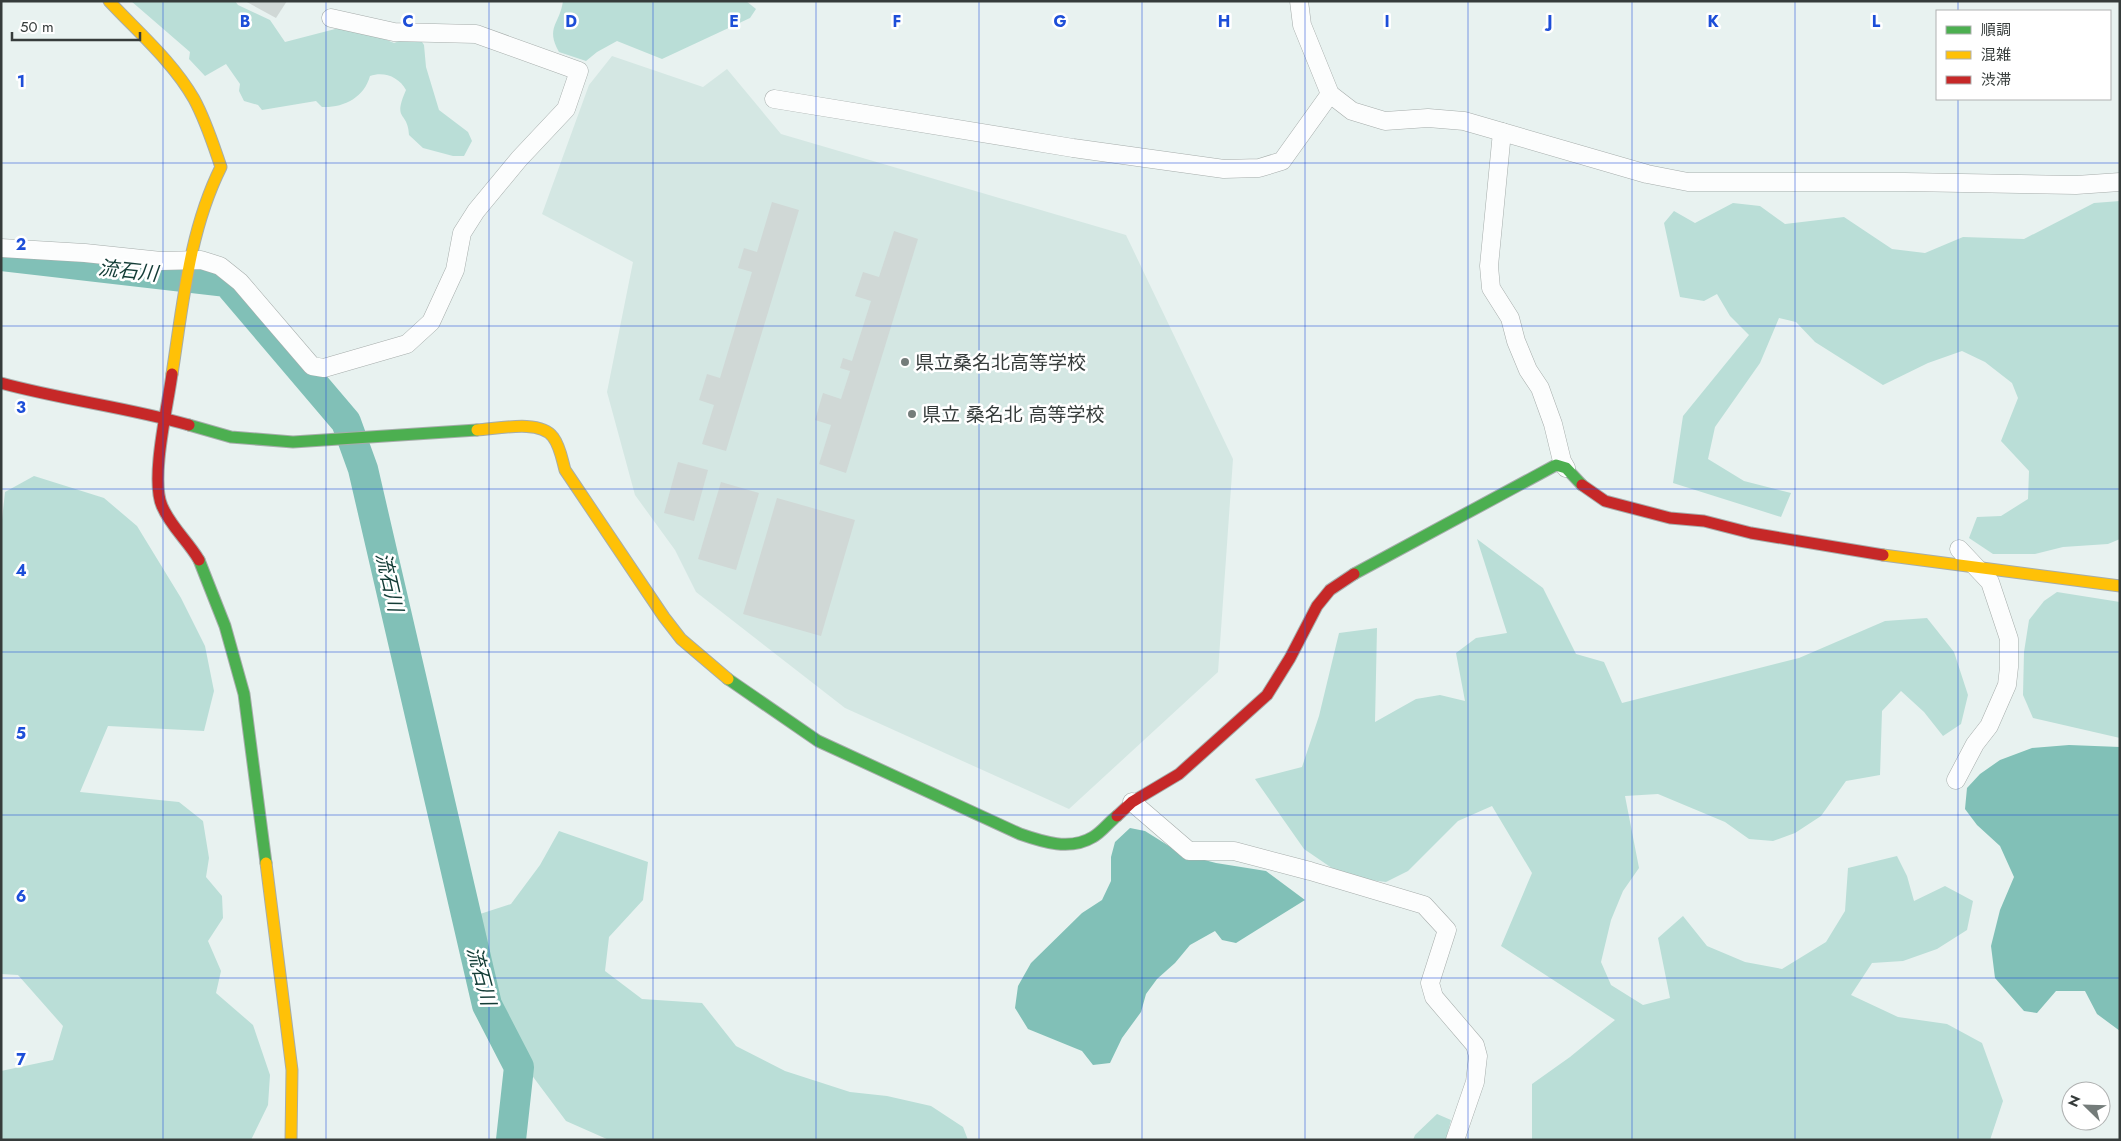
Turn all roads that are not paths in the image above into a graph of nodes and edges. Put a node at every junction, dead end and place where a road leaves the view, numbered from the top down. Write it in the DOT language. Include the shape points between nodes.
graph roads {
  1 [pos="109,1"];
  2 [pos="1299,1"];
  3 [pos="331,18"];
  4 [pos="1330,94"];
  5 [pos="774,99"];
  6 [pos="1502,132"];
  7 [pos="2120,182"];
  8 [pos="1,248"];
  9 [pos="189,261"];
  10 [pos="1,383"];
  11 [pos="166,418"];
  12 [pos="1566,468"];
  13 [pos="1959,549"];
  14 [pos="1976,568"];
  15 [pos="2120,586"];
  16 [pos="1956,780"];
  17 [pos="1132,802"];
  18 [pos="291,1140"];
  19 [pos="1455,1140"];
  1 -- 9 [label="street" via="190,93 221,166"];
  2 -- 4 [label="street" via="1302,25"];
  3 -- 9 [label="street" via="394,32 476,34 579,71 566,109 476,210 462,233 455,270 431,322 407,344 324,368 312,366 240,282 220,266 201,260"];
  4 -- 5 [label="street" via="1282,161 1259,168 1224,169"];
  4 -- 6 [label="street" via="1352,111 1385,121 1428,118 1464,121"];
  6 -- 7 [label="street" via="1647,174 1688,182 2076,185"];
  6 -- 12 [label="street" via="1489,266 1490,288 1510,318 1516,342 1540,388"];
  8 -- 9 [label="street" via="161,262"];
  9 -- 11 [label="street"];
  10 -- 11 [label="street"];
  11 -- 17 [label="street" via="231,437 293,442 545,428 553,435 565,470 681,639 723,675 818,741 1043,842 1074,845 1093,837"];
  11 -- 18 [label="street" via="158,470 158,490 163,508 198,559 235,652 244,694 292,1070"];
  12 -- 14 [label="street" via="1585,488 1605,501 1632,509 1751,533"];
  12 -- 17 [label="street" via="1556,465 1544,470 1330,590 1317,606 1267,695 1178,774"];
  13 -- 14 [label="street"];
  14 -- 15 [label="street"];
  14 -- 16 [label="street" via="1990,582 2006,626 2009,667 2007,685 1989,726 1975,744"];
  17 -- 19 [label="street" via="1189,851 1234,851 1310,871 1424,906 1440,921 1447,930 1430,983 1434,997 1475,1045 1478,1056 1475,1082"];
}
